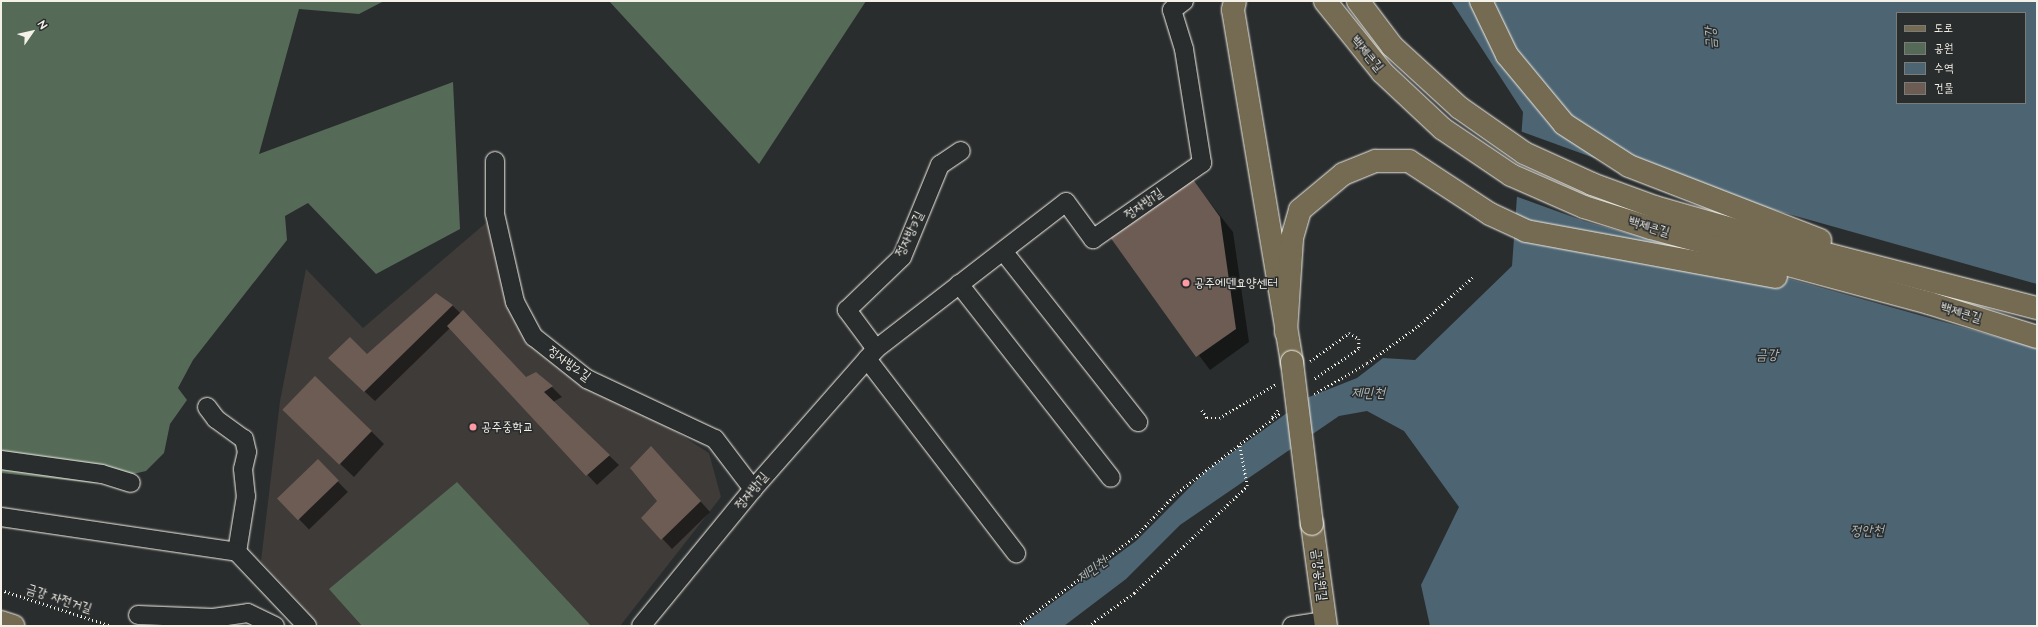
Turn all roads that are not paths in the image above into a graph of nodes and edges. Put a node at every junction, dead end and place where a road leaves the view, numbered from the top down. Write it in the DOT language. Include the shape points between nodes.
graph roads {
  1 [pos="1184,1"];
  2 [pos="1235,1"];
  3 [pos="1325,1"];
  4 [pos="1358,1"];
  5 [pos="1481,1"];
  6 [pos="961,151"];
  7 [pos="495,161"];
  8 [pos="1003,250"];
  9 [pos="1946,283"];
  10 [pos="959,284"];
  11 [pos="1929,303"];
  12 [pos="2037,308"];
  13 [pos="1286,332"];
  14 [pos="2037,337"];
  15 [pos="871,354"];
  16 [pos="207,407"];
  17 [pos="1138,422"];
  18 [pos="1,460"];
  19 [pos="1111,478"];
  20 [pos="131,483"];
  21 [pos="753,489"];
  22 [pos="1,517"];
  23 [pos="237,552"];
  24 [pos="1016,553"];
  25 [pos="138,615"];
  26 [pos="1,622"];
  27 [pos="1325,623"];
  28 [pos="13,626"];
  29 [pos="275,626"];
  30 [pos="307,626"];
  31 [pos="641,626"];
  32 [pos="1292,626"];
  1 -- 8 [label="street, 정자방1길" via="1172,10 1184,49 1202,163 1093,239 1066,202"];
  2 -- 13 [label="main road" via="1233,10"];
  3 -- 11 [label="main road, 백제큰길" via="1382,72 1443,129 1511,175 1584,207 1652,228"];
  4 -- 9 [label="main road, 백제큰길" via="1392,46 1460,108 1524,153 1592,184 1656,207"];
  5 -- 9 [label="main road" via="1507,55 1564,124 1629,166 1854,253"];
  6 -- 15 [label="street, 정자방3길" via="940,165 902,257 847,310"];
  7 -- 21 [label="street, 정자방2길" via="495,214 515,302 534,337 587,379 715,439"];
  8 -- 10 [label="street, 정자방1길"];
  8 -- 17 [label="street"];
  9 -- 12 [label="main road, 백제큰길"];
  10 -- 15 [label="street, 정자방1길"];
  10 -- 19 [label="street"];
  11 -- 13 [label="main road" via="1526,231 1490,214 1409,161 1376,161 1326,184 1300,210 1292,238"];
  11 -- 14 [label="main road, 백제큰길"];
  13 -- 27 [label="main road, 금강공원길, bridge"];
  15 -- 21 [label="street, 정자방1길"];
  15 -- 24 [label="street"];
  16 -- 23 [label="street" via="216,419 244,439 247,452 244,469 246,496"];
  18 -- 20 [label="street" via="102,474"];
  21 -- 31 [label="street, 정자방1길"];
  22 -- 23 [label="street"];
  23 -- 30 [label="street"];
  25 -- 29 [label="street" via="213,618 248,613"];
  26 -- 28 [label="main road"];
  27 -- 32 [label="street"];
}
